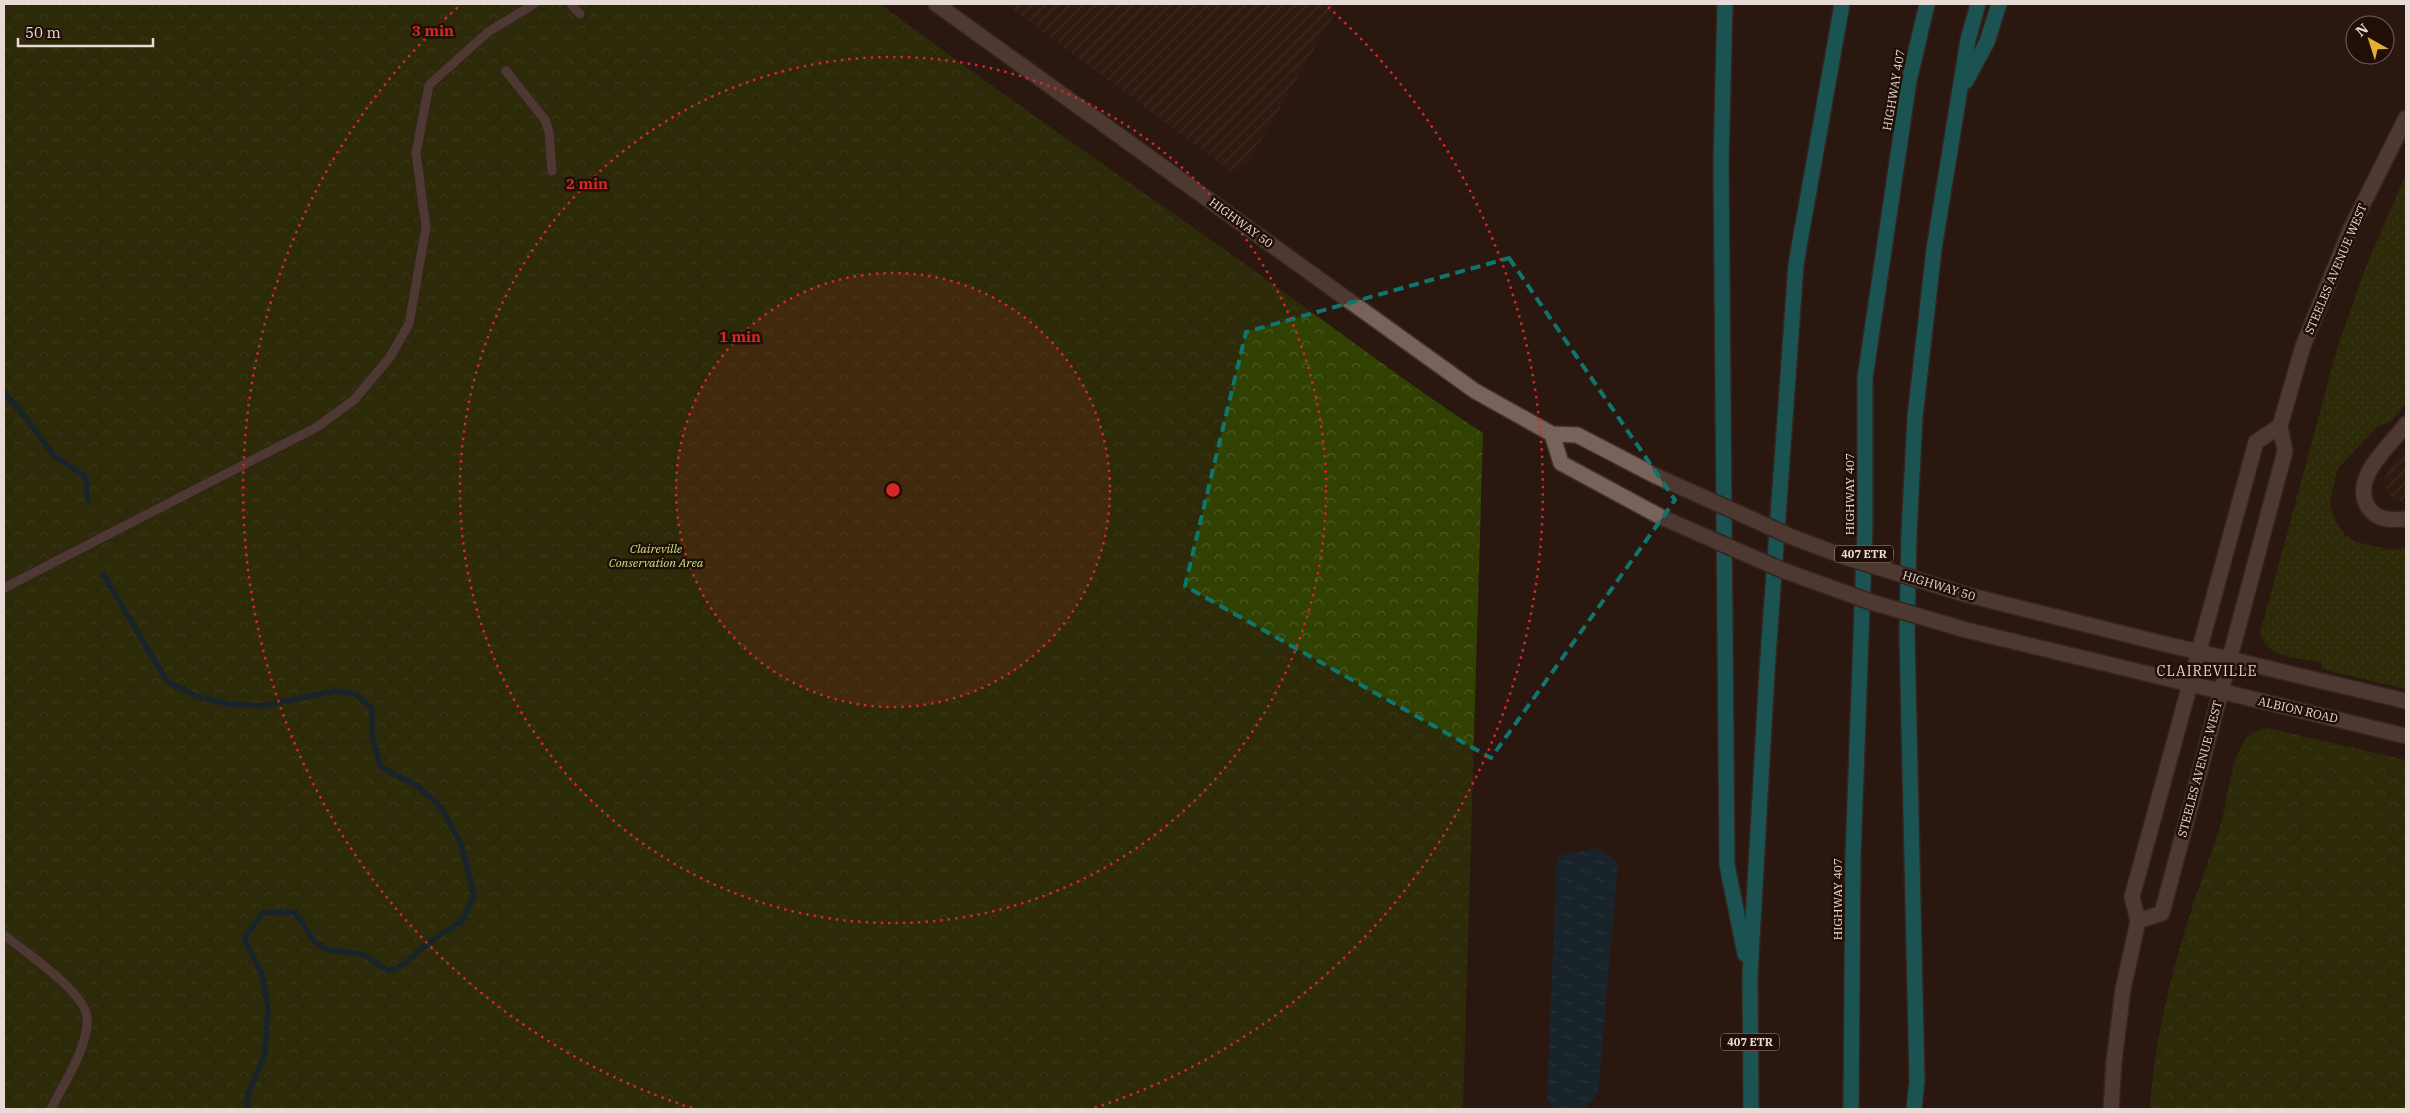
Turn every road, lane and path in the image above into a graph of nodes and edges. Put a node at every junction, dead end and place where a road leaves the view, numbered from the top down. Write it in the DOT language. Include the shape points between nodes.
graph roads {
  1 [pos="534,4"];
  2 [pos="571,4"];
  3 [pos="936,4"];
  4 [pos="1725,4"];
  5 [pos="1842,4"];
  6 [pos="1927,4"];
  7 [pos="1978,4"];
  8 [pos="1999,4"];
  9 [pos="580,14"];
  10 [pos="506,71"];
  11 [pos="1961,92"];
  12 [pos="2406,118"];
  13 [pos="552,171"];
  14 [pos="2406,424"];
  15 [pos="2280,426"];
  16 [pos="1552,434"];
  17 [pos="2406,519"];
  18 [pos="4,588"];
  19 [pos="2199,652"];
  20 [pos="2229,659"];
  21 [pos="2189,684"];
  22 [pos="2220,692"];
  23 [pos="2406,701"];
  24 [pos="2406,736"];
  25 [pos="2138,920"];
  26 [pos="4,935"];
  27 [pos="1750,975"];
  28 [pos="51,1109"];
  29 [pos="1751,1109"];
  30 [pos="1851,1109"];
  31 [pos="1914,1109"];
  32 [pos="2111,1109"];
  1 -- 18 [label="lane" via="488,32 429,86 416,153 426,228 409,324 390,358 354,400 317,427"];
  2 -- 9 [label="lane"];
  3 -- 16 [label="main road, HIGHWAY 50" via="1475,391"];
  4 -- 27 [label="highway" via="1721,172 1727,865"];
  5 -- 27 [label="highway, 407 ETR" via="1796,264"];
  6 -- 30 [label="highway, HIGHWAY 407 / 407 ETR" via="1909,81 1865,378 1865,526 1853,857"];
  7 -- 11 [label="highway" via="1968,40"];
  8 -- 11 [label="highway" via="1987,42"];
  10 -- 13 [label="lane" via="545,120"];
  11 -- 31 [label="highway" via="1934,249 1915,417 1908,533 1907,634 1917,1081"];
  12 -- 15 [label="main road, STEELES AVENUE WEST" via="2351,228 2310,327"];
  14 -- 17 [label="main road" via="2368,472 2363,491 2368,506 2380,518"];
  15 -- 19 [label="main road" via="2256,442"];
  15 -- 20 [label="main road, STEELES AVENUE WEST" via="2285,451"];
  16 -- 19 [label="main road, HIGHWAY 50, bridge" via="1577,434 1656,476 1792,537 1848,558 1964,594"];
  16 -- 21 [label="main road, bridge" via="1561,463 1661,517 1782,570 1871,602 1966,630"];
  19 -- 20 [label="main road, HIGHWAY 50"];
  19 -- 21 [label="main road"];
  20 -- 22 [label="main road, STEELES AVENUE WEST"];
  20 -- 23 [label="main road"];
  21 -- 22 [label="main road, ALBION ROAD"];
  21 -- 25 [label="main road" via="2132,898"];
  22 -- 24 [label="main road, ALBION ROAD"];
  22 -- 25 [label="main road, STEELES AVENUE WEST" via="2162,913"];
  25 -- 32 [label="main road" via="2123,989"];
  26 -- 28 [label="lane" via="69,988 87,1013 83,1042"];
  27 -- 29 [label="highway, 407 ETR"];
}
